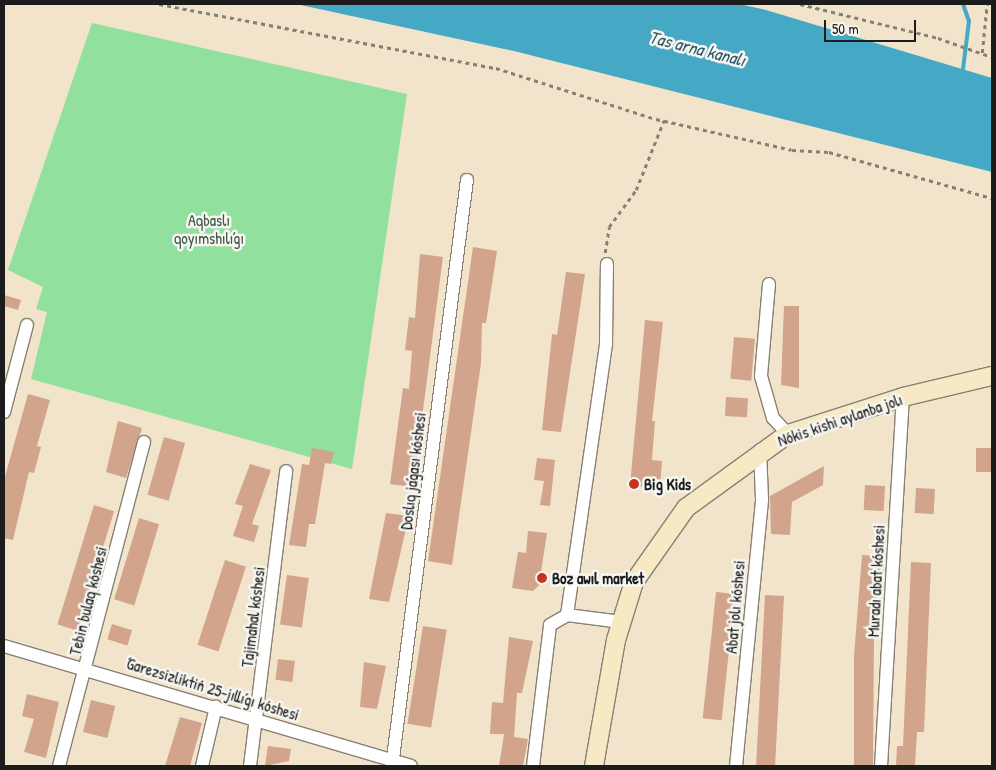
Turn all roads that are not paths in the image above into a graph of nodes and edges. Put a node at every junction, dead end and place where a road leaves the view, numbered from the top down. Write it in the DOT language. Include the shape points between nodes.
graph roads {
  1 [pos="467,180"];
  2 [pos="608,264"];
  3 [pos="769,284"];
  4 [pos="26,325"];
  5 [pos="992,376"];
  6 [pos="902,397"];
  7 [pos="4,412"];
  8 [pos="788,434"];
  9 [pos="144,442"];
  10 [pos="760,450"];
  11 [pos="286,471"];
  12 [pos="566,615"];
  13 [pos="622,622"];
  14 [pos="4,646"];
  15 [pos="88,668"];
  16 [pos="216,707"];
  17 [pos="257,718"];
  18 [pos="392,764"];
  19 [pos="59,766"];
  20 [pos="202,766"];
  21 [pos="250,766"];
  22 [pos="411,766"];
  23 [pos="534,766"];
  24 [pos="594,766"];
  25 [pos="736,766"];
  26 [pos="881,766"];
  1 -- 18 [label="street, Doslıq jaǵası kóshesi"];
  2 -- 12 [label="street" via="606,343"];
  3 -- 8 [label="street" via="761,376 773,418"];
  4 -- 7 [label="street"];
  5 -- 6 [label="main road, Nókis kishi aylanba jolı"];
  6 -- 8 [label="main road, Nókis kishi aylanba jolı"];
  6 -- 26 [label="street, Muradı abat kóshesi"];
  8 -- 10 [label="main road, Nókis kishi aylanba jolı"];
  9 -- 15 [label="street, Tebin bulaq kóshesi"];
  10 -- 13 [label="main road, Nókis kishi aylanba jolı" via="686,508 647,559"];
  10 -- 25 [label="street, Abat jolı kóshesi" via="762,499"];
  11 -- 17 [label="street, Tajimahal kóshesi"];
  12 -- 13 [label="street"];
  12 -- 23 [label="street" via="550,625"];
  13 -- 24 [label="main road, Nókis kishi aylanba jolı"];
  14 -- 15 [label="street, Ǵarezsizliktiń 25-jıllıǵı kóshesi"];
  15 -- 16 [label="street, Ǵarezsizliktiń 25-jıllıǵı kóshesi"];
  15 -- 19 [label="street, Tebin bulaq kóshesi"];
  16 -- 17 [label="street, Ǵarezsizliktiń 25-jıllıǵı kóshesi"];
  16 -- 20 [label="street"];
  17 -- 18 [label="street, Ǵarezsizliktiń 25-jıllıǵı kóshesi"];
  17 -- 21 [label="street, Tajimahal kóshesi"];
  18 -- 22 [label="street, Ǵarezsizliktiń 25-jıllıǵı kóshesi"];
}
